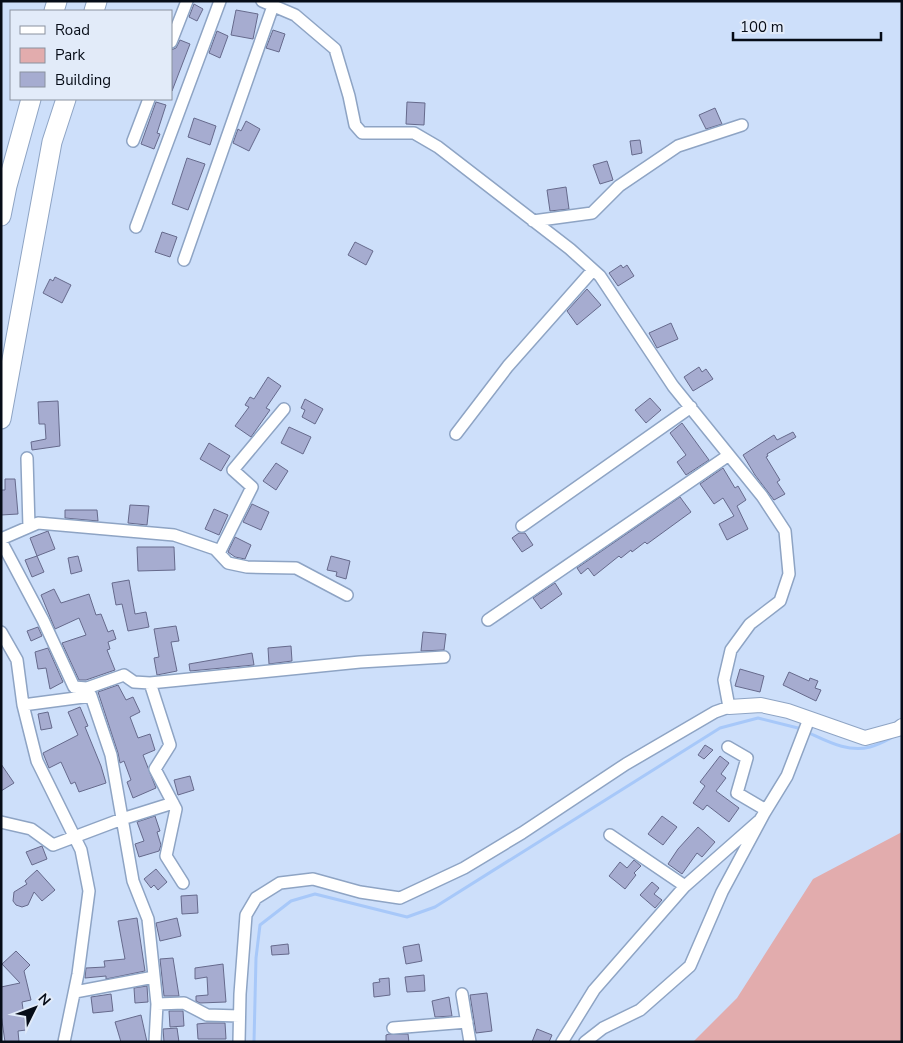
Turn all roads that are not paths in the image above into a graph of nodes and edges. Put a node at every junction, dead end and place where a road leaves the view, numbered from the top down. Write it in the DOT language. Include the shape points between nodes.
graph roads {
  1 [pos="187,1"];
  2 [pos="220,1"];
  3 [pos="266,3"];
  4 [pos="172,39"];
  5 [pos="30,100"];
  6 [pos="66,100"];
  7 [pos="149,100"];
  8 [pos="742,125"];
  9 [pos="133,141"];
  10 [pos="1,216"];
  11 [pos="533,221"];
  12 [pos="136,227"];
  13 [pos="184,260"];
  14 [pos="593,270"];
  15 [pos="691,407"];
  16 [pos="284,409"];
  17 [pos="1,419"];
  18 [pos="456,434"];
  19 [pos="729,455"];
  20 [pos="27,458"];
  21 [pos="522,526"];
  22 [pos="29,527"];
  23 [pos="1,540"];
  24 [pos="219,553"];
  25 [pos="347,595"];
  26 [pos="488,620"];
  27 [pos="1,632"];
  28 [pos="444,657"];
  29 [pos="150,683"];
  30 [pos="89,692"];
  31 [pos="23,705"];
  32 [pos="729,707"];
  33 [pos="809,719"];
  34 [pos="902,726"];
  35 [pos="728,747"];
  36 [pos="173,803"];
  37 [pos="766,810"];
  38 [pos="122,819"];
  39 [pos="1,822"];
  40 [pos="610,835"];
  41 [pos="74,838"];
  42 [pos="183,883"];
  43 [pos="685,886"];
  44 [pos="154,976"];
  45 [pos="75,992"];
  46 [pos="462,994"];
  47 [pos="157,1004"];
  48 [pos="239,1016"];
  49 [pos="467,1022"];
  50 [pos="393,1028"];
  51 [pos="64,1042"];
  52 [pos="155,1042"];
  53 [pos="239,1042"];
  54 [pos="470,1042"];
  55 [pos="562,1042"];
  56 [pos="585,1042"];
  1 -- 4 [label="street"];
  2 -- 12 [label="street"];
  3 -- 11 [label="street" via="295,15 335,49 355,124 362,133 414,133 438,147"];
  3 -- 13 [label="street"];
  5 -- 10 [label="highway"];
  6 -- 17 [label="highway" via="52,142"];
  7 -- 9 [label="street"];
  8 -- 11 [label="street" via="678,146 619,186 592,213"];
  11 -- 14 [label="street"];
  14 -- 15 [label="street"];
  14 -- 18 [label="street" via="508,366"];
  15 -- 19 [label="street"];
  15 -- 21 [label="street"];
  16 -- 24 [label="street" via="233,470 252,487"];
  19 -- 26 [label="street"];
  19 -- 32 [label="street" via="785,531 789,574 780,600 750,624 731,650 724,680"];
  20 -- 22 [label="street"];
  22 -- 23 [label="street"];
  22 -- 24 [label="street" via="38,523 174,535"];
  23 -- 30 [label="street" via="74,687"];
  24 -- 25 [label="street" via="228,564 296,568"];
  27 -- 31 [label="street" via="16,660"];
  28 -- 29 [label="street"];
  29 -- 30 [label="street" via="134,682 124,675"];
  29 -- 36 [label="street" via="170,745 155,769"];
  30 -- 31 [label="street"];
  30 -- 38 [label="street" via="111,754"];
  31 -- 41 [label="street" via="37,761"];
  32 -- 33 [label="street" via="761,705"];
  32 -- 48 [label="street" via="667,739 464,868 400,898 360,892 312,879 280,884 256,898 246,915"];
  33 -- 34 [label="street" via="865,738 898,730"];
  33 -- 37 [label="street" via="787,776"];
  35 -- 37 [label="street" via="747,758 737,793"];
  36 -- 38 [label="street"];
  36 -- 42 [label="street" via="176,809 166,856"];
  37 -- 43 [label="street" via="760,820"];
  37 -- 56 [label="street" via="722,892 690,966 640,1010 603,1028"];
  38 -- 41 [label="street"];
  38 -- 44 [label="street" via="133,881 148,919"];
  39 -- 41 [label="street" via="31,829 53,845"];
  40 -- 43 [label="street"];
  41 -- 45 [label="street" via="90,891"];
  43 -- 55 [label="street" via="594,990"];
  44 -- 45 [label="street"];
  44 -- 47 [label="street"];
  45 -- 51 [label="street"];
  46 -- 49 [label="street"];
  47 -- 48 [label="street" via="184,1002 207,1015"];
  47 -- 52 [label="street"];
  48 -- 53 [label="street"];
  49 -- 50 [label="street"];
  49 -- 54 [label="street"];
}
